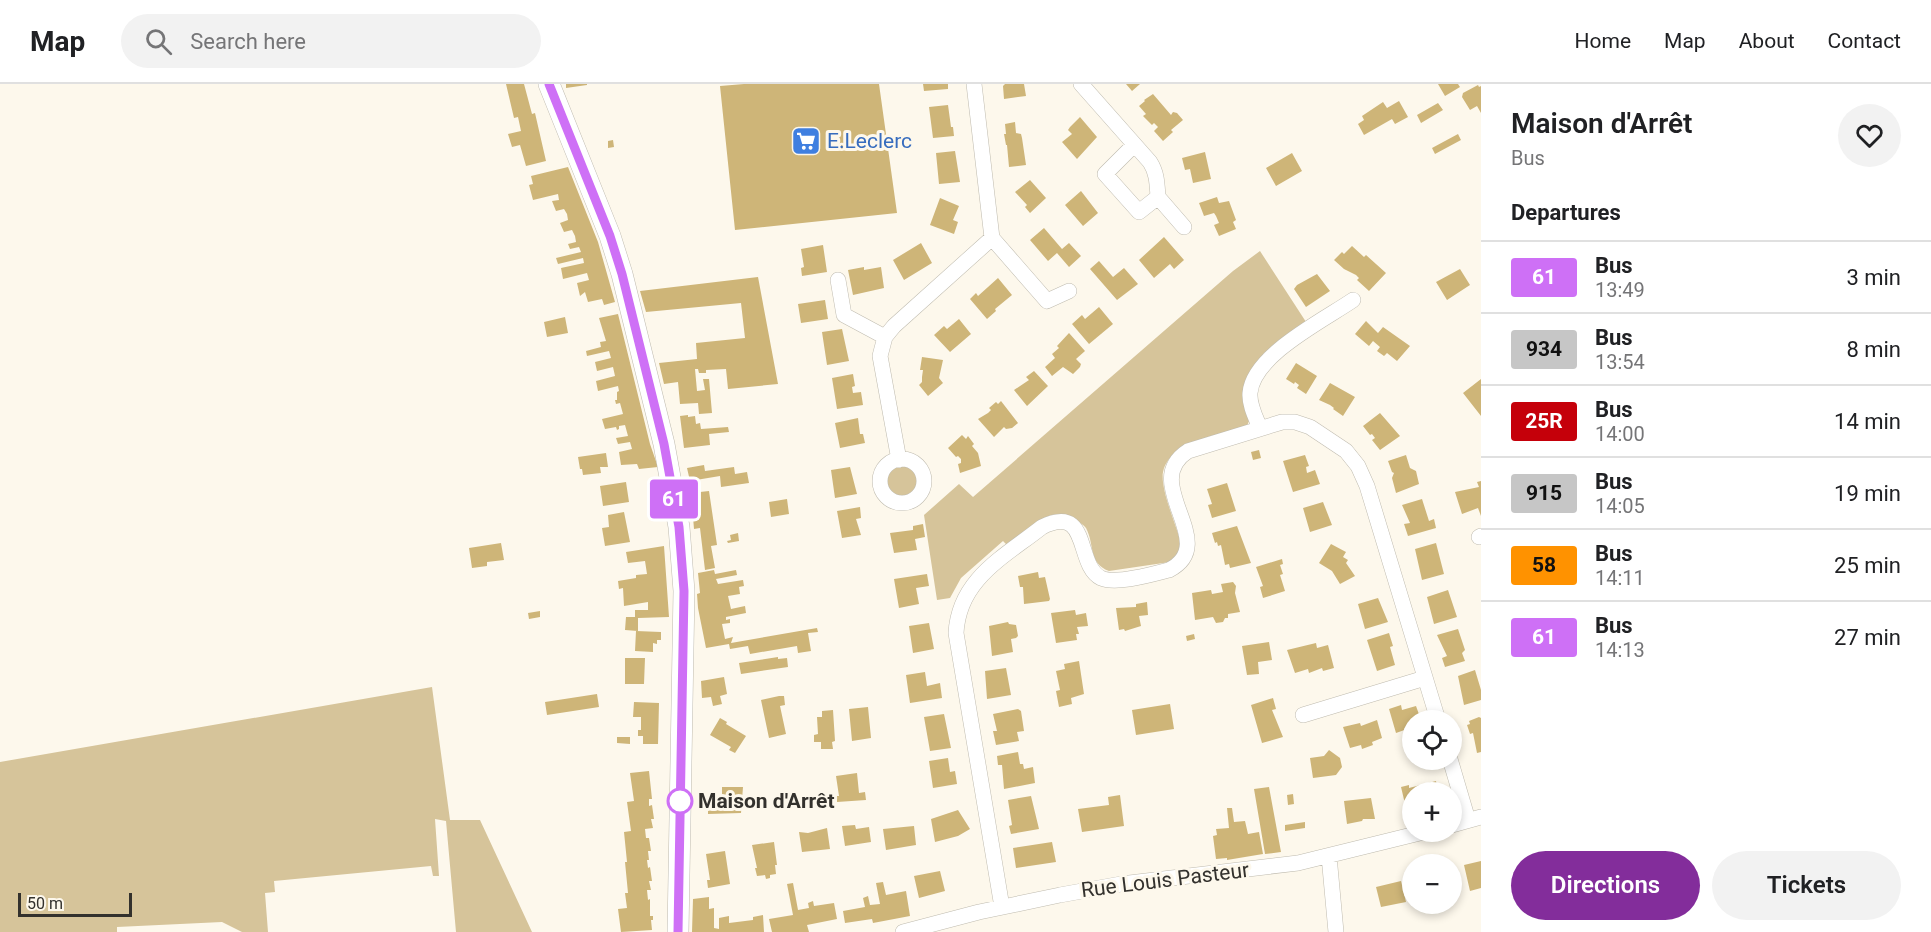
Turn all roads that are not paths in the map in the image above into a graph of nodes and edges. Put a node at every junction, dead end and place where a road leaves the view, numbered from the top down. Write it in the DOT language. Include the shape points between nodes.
graph roads {
  1 [pos="549,84"];
  2 [pos="974,84"];
  3 [pos="1081,84"];
  4 [pos="1134,145"];
  5 [pos="1158,197"];
  6 [pos="1184,227"];
  7 [pos="992,238"];
  8 [pos="838,280"];
  9 [pos="1069,291"];
  10 [pos="1353,300"];
  11 [pos="885,337"];
  12 [pos="1260,428"];
  13 [pos="899,460"];
  14 [pos="1425,678"];
  15 [pos="1435,710"];
  16 [pos="1303,715"];
  17 [pos="1455,770"];
  18 [pos="1475,819"];
  19 [pos="1402,838"];
  20 [pos="1329,856"];
  21 [pos="1002,907"];
  22 [pos="950,926"];
  23 [pos="678,932"];
  24 [pos="903,932"];
  25 [pos="1336,932"];
  1 -- 23 [label="main road" via="622,274 664,444 679,527 684,591"];
  2 -- 7 [label="street"];
  3 -- 4 [label="street"];
  4 -- 5 [label="street" via="1155,170"];
  4 -- 5 [label="street" via="1105,174 1139,213"];
  5 -- 6 [label="street"];
  7 -- 9 [label="street" via="1047,301"];
  7 -- 11 [label="street"];
  8 -- 11 [label="street" via="844,315"];
  10 -- 12 [label="street" via="1274,352 1262,366 1250,394"];
  11 -- 13 [label="street" via="880,356"];
  12 -- 14 [label="street" via="1288,421 1310,427 1346,451 1358,465"];
  12 -- 21 [label="street" via="1188,451 1176,462 1170,476 1188,546 1185,558 1176,567 1120,580 1100,578 1087,562 1078,532 1056,522 1042,526 978,578 966,594 956,633"];
  14 -- 15 [label="street"];
  14 -- 16 [label="street"];
  17 -- 18 [label="street"];
  19 -- 20 [label="street, Rue Louis Pasteur"];
  20 -- 21 [label="street, Rue Louis Pasteur" via="1285,865 1121,884"];
  20 -- 25 [label="street"];
  21 -- 22 [label="street, Rue Louis Pasteur"];
  22 -- 24 [label="street, Rue Louis Pasteur"];
}
